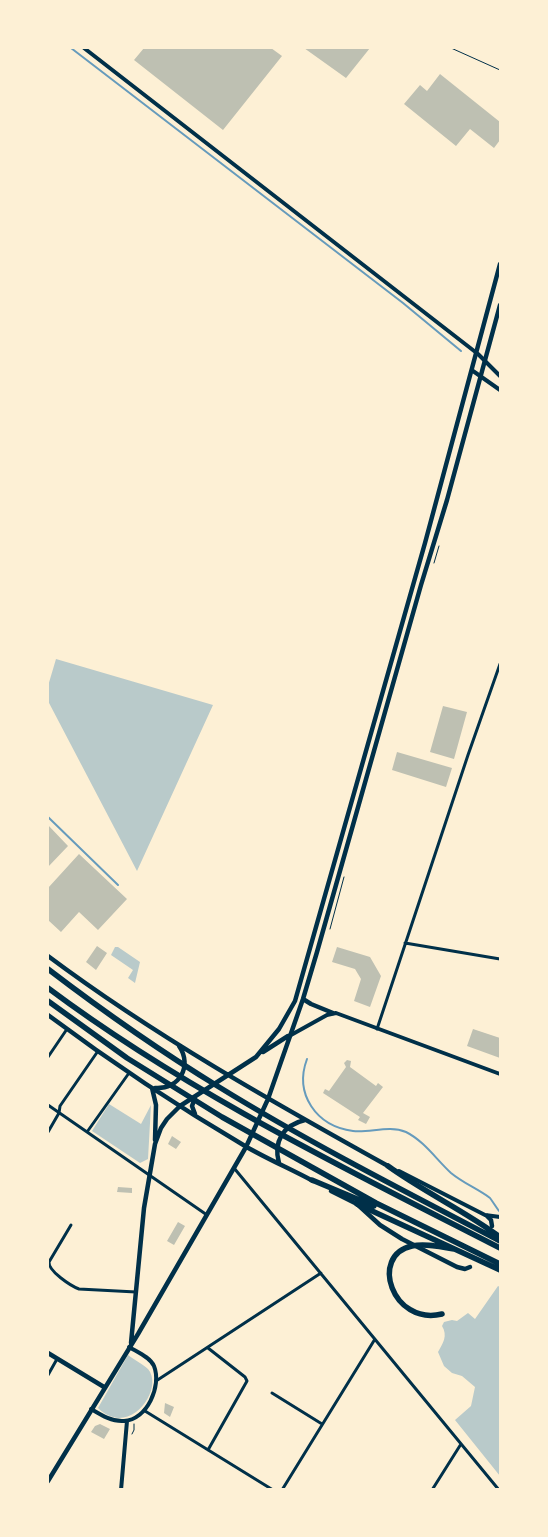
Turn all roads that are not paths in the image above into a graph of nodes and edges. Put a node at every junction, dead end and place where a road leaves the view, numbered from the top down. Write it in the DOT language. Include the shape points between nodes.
graph roads {
  1 [pos="84,48"];
  2 [pos="451,48"];
  3 [pos="500,70"];
  4 [pos="500,264"];
  5 [pos="500,305"];
  6 [pos="478,354"];
  7 [pos="485,362"];
  8 [pos="473,371"];
  9 [pos="480,376"];
  10 [pos="500,376"];
  11 [pos="500,390"];
  12 [pos="500,664"];
  13 [pos="405,943"];
  14 [pos="48,956"];
  15 [pos="500,959"];
  16 [pos="48,969"];
  17 [pos="48,988"];
  18 [pos="303,999"];
  19 [pos="48,1001"];
  20 [pos="333,1013"];
  21 [pos="48,1015"];
  22 [pos="67,1029"];
  23 [pos="377,1029"];
  24 [pos="289,1036"];
  25 [pos="177,1044"];
  26 [pos="98,1052"];
  27 [pos="48,1057"];
  28 [pos="256,1057"];
  29 [pos="129,1073"];
  30 [pos="500,1074"];
  31 [pos="228,1075"];
  32 [pos="151,1087"];
  33 [pos="199,1094"];
  34 [pos="268,1099"];
  35 [pos="48,1105"];
  36 [pos="180,1106"];
  37 [pos="59,1113"];
  38 [pos="195,1114"];
  39 [pos="305,1120"];
  40 [pos="48,1132"];
  41 [pos="87,1132"];
  42 [pos="155,1144"];
  43 [pos="246,1146"];
  44 [pos="279,1164"];
  45 [pos="388,1166"];
  46 [pos="234,1168"];
  47 [pos="149,1175"];
  48 [pos="312,1180"];
  49 [pos="357,1204"];
  50 [pos="207,1215"];
  51 [pos="487,1216"];
  52 [pos="500,1217"];
  53 [pos="71,1225"];
  54 [pos="422,1226"];
  55 [pos="492,1226"];
  56 [pos="500,1233"];
  57 [pos="500,1241"];
  58 [pos="500,1248"];
  59 [pos="454,1249"];
  60 [pos="500,1264"];
  61 [pos="470,1267"];
  62 [pos="500,1270"];
  63 [pos="321,1273"];
  64 [pos="136,1292"];
  65 [pos="442,1314"];
  66 [pos="375,1339"];
  67 [pos="130,1346"];
  68 [pos="208,1348"];
  69 [pos="48,1353"];
  70 [pos="57,1358"];
  71 [pos="48,1375"];
  72 [pos="155,1382"];
  73 [pos="104,1387"];
  74 [pos="272,1393"];
  75 [pos="91,1409"];
  76 [pos="145,1411"];
  77 [pos="127,1421"];
  78 [pos="322,1424"];
  79 [pos="461,1444"];
  80 [pos="208,1450"];
  81 [pos="48,1478"];
  82 [pos="121,1490"];
  83 [pos="273,1490"];
  84 [pos="282,1490"];
  85 [pos="432,1490"];
  86 [pos="499,1490"];
  1 -- 6 [label="street"];
  2 -- 3 [label="lane"];
  4 -- 6 [label="main road"];
  5 -- 7 [label="main road"];
  6 -- 7 [label="street"];
  6 -- 8 [label="main road"];
  7 -- 9 [label="main road"];
  7 -- 10 [label="street"];
  8 -- 9 [label="street"];
  8 -- 28 [label="main road" via="300,986 286,1019"];
  9 -- 11 [label="street"];
  9 -- 18 [label="main road"];
  12 -- 13 [label="street"];
  13 -- 15 [label="street"];
  13 -- 23 [label="street"];
  14 -- 25 [label="main road"];
  16 -- 57 [label="highway" via="110,1015 217,1086 401,1190"];
  17 -- 58 [label="highway" via="128,1044 213,1096"];
  18 -- 20 [label="main road"];
  18 -- 24 [label="main road"];
  19 -- 54 [label="highway" via="160,1080 230,1122"];
  20 -- 23 [label="street"];
  20 -- 24 [label="street"];
  21 -- 22 [label="main road"];
  22 -- 26 [label="main road"];
  22 -- 27 [label="street"];
  23 -- 30 [label="street"];
  24 -- 28 [label="main road"];
  24 -- 34 [label="main road"];
  25 -- 31 [label="main road"];
  25 -- 32 [label="main road" via="185,1065 181,1076 170,1086"];
  26 -- 29 [label="main road"];
  26 -- 37 [label="street" via="60,1106"];
  28 -- 31 [label="main road"];
  29 -- 32 [label="main road"];
  29 -- 41 [label="street"];
  31 -- 33 [label="main road"];
  31 -- 34 [label="main road"];
  32 -- 36 [label="main road"];
  32 -- 42 [label="main road" via="156,1105"];
  33 -- 36 [label="main road"];
  33 -- 38 [label="main road" via="193,1101"];
  34 -- 39 [label="main road"];
  34 -- 43 [label="main road"];
  35 -- 37 [label="street"];
  36 -- 38 [label="main road"];
  36 -- 42 [label="main road" via="164,1123"];
  37 -- 40 [label="street"];
  37 -- 41 [label="street"];
  38 -- 43 [label="main road"];
  39 -- 44 [label="main road" via="291,1125 281,1135 276,1149"];
  39 -- 45 [label="main road"];
  41 -- 47 [label="street"];
  42 -- 47 [label="main road"];
  43 -- 44 [label="main road"];
  43 -- 46 [label="main road"];
  44 -- 48 [label="main road"];
  45 -- 51 [label="street"];
  45 -- 56 [label="highway"];
  46 -- 50 [label="main road"];
  46 -- 63 [label="street"];
  47 -- 50 [label="street"];
  47 -- 64 [label="main road"];
  48 -- 49 [label="main road"];
  48 -- 54 [label="highway"];
  49 -- 59 [label="highway"];
  49 -- 61 [label="main road" via="402,1239 457,1267"];
  50 -- 67 [label="main road"];
  51 -- 52 [label="street"];
  51 -- 55 [label="main road"];
  53 -- 64 [label="street" via="48,1262 50,1268 80,1289"];
  54 -- 60 [label="highway"];
  59 -- 62 [label="highway"];
  59 -- 65 [label="highway" via="409,1246 395,1258 390,1273 392,1291 404,1306 422,1314"];
  63 -- 66 [label="street"];
  63 -- 68 [label="street"];
  64 -- 67 [label="main road"];
  66 -- 78 [label="street"];
  66 -- 79 [label="street"];
  67 -- 72 [label="street" via="152,1363"];
  67 -- 73 [label="main road"];
  68 -- 72 [label="street"];
  68 -- 80 [label="street" via="247,1381"];
  69 -- 70 [label="main road"];
  70 -- 71 [label="street"];
  70 -- 73 [label="main road"];
  72 -- 76 [label="street"];
  73 -- 75 [label="main road"];
  74 -- 78 [label="street"];
  75 -- 77 [label="street" via="112,1420"];
  75 -- 81 [label="main road"];
  76 -- 77 [label="street"];
  76 -- 80 [label="street"];
  77 -- 82 [label="street"];
  78 -- 84 [label="street"];
  79 -- 85 [label="street"];
  79 -- 86 [label="street"];
  80 -- 83 [label="street"];
}
